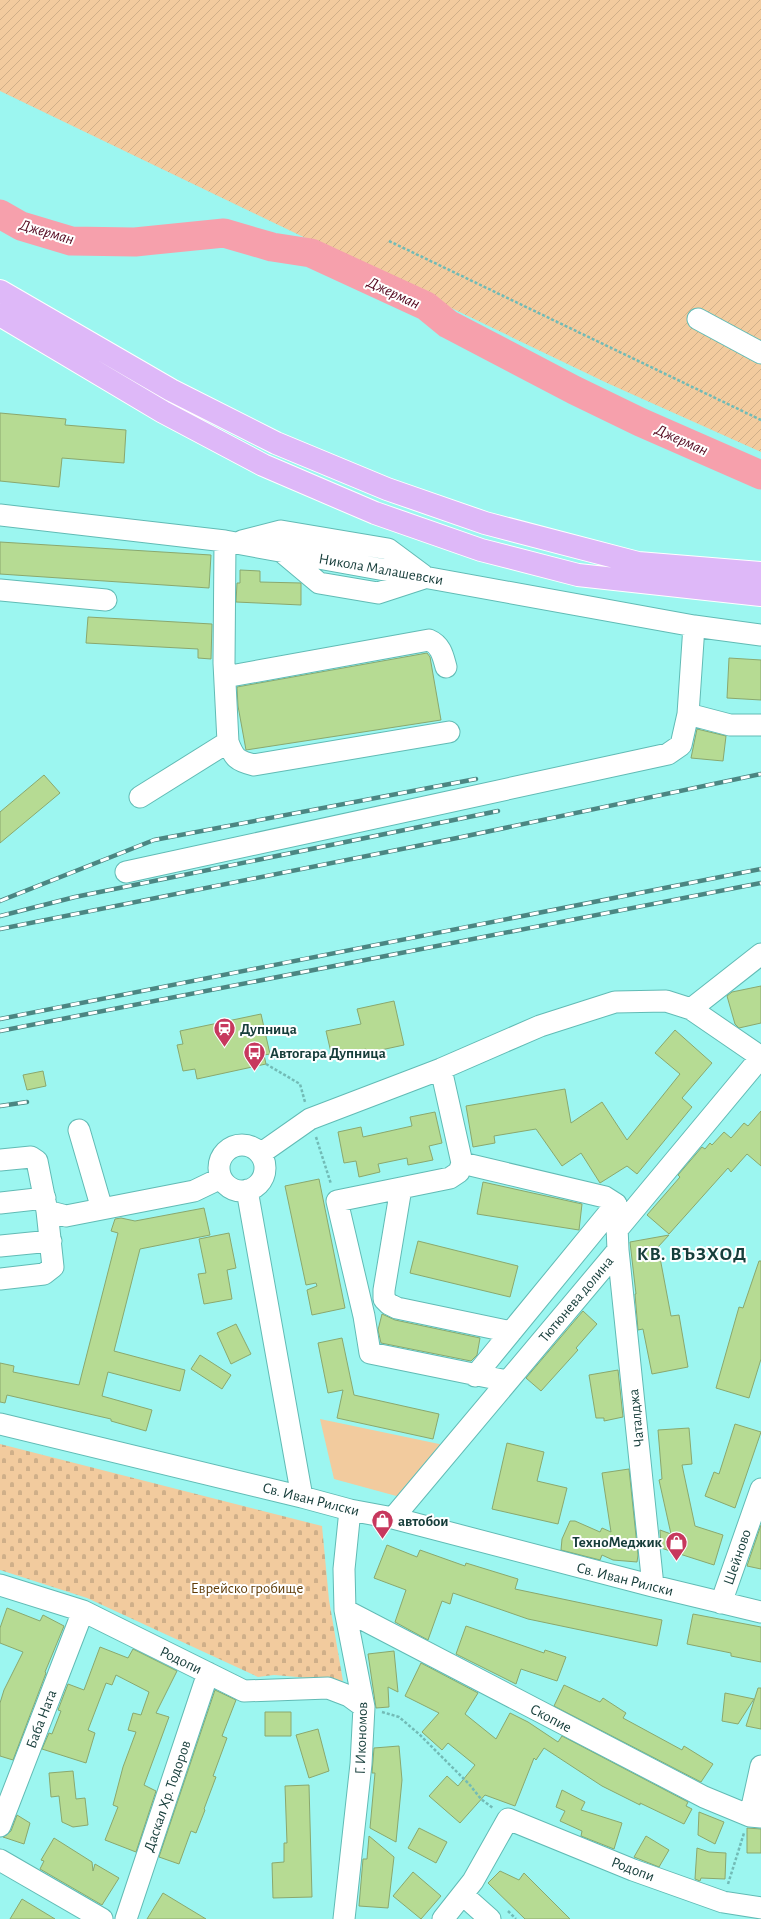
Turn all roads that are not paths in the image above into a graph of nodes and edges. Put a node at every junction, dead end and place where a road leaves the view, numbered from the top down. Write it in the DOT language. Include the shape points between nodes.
graph roads {
  1 [pos="0,291"];
  2 [pos="0,315"];
  3 [pos="698,319"];
  4 [pos="761,354"];
  5 [pos="0,515"];
  6 [pos="230,542"];
  7 [pos="761,573"];
  8 [pos="427,578"];
  9 [pos="0,590"];
  10 [pos="761,595"];
  11 [pos="106,600"];
  12 [pos="694,626"];
  13 [pos="761,636"];
  14 [pos="446,667"];
  15 [pos="225,677"];
  16 [pos="688,714"];
  17 [pos="761,725"];
  18 [pos="449,732"];
  19 [pos="228,742"];
  20 [pos="140,797"];
  21 [pos="126,872"];
  22 [pos="761,954"];
  23 [pos="691,1009"];
  24 [pos="761,1057"];
  25 [pos="441,1069"];
  26 [pos="79,1130"];
  27 [pos="260,1154"];
  28 [pos="0,1160"];
  29 [pos="462,1163"];
  30 [pos="221,1178"];
  31 [pos="401,1188"];
  32 [pos="247,1190"];
  33 [pos="0,1202"];
  34 [pos="46,1204"];
  35 [pos="616,1204"];
  36 [pos="102,1209"];
  37 [pos="618,1240"];
  38 [pos="50,1241"];
  39 [pos="0,1246"];
  40 [pos="0,1279"];
  41 [pos="511,1332"];
  42 [pos="475,1376"];
  43 [pos="507,1381"];
  44 [pos="0,1424"];
  45 [pos="761,1489"];
  46 [pos="302,1497"];
  47 [pos="350,1510"];
  48 [pos="394,1518"];
  49 [pos="0,1585"];
  50 [pos="653,1586"];
  51 [pos="721,1603"];
  52 [pos="345,1610"];
  53 [pos="83,1611"];
  54 [pos="761,1612"];
  55 [pos="208,1674"];
  56 [pos="364,1707"];
  57 [pos="761,1766"];
  58 [pos="755,1817"];
  59 [pos="0,1826"];
  60 [pos="0,1860"];
  61 [pos="463,1895"];
  62 [pos="723,1902"];
  63 [pos="761,1908"];
  64 [pos="102,1919"];
  65 [pos="126,1919"];
  66 [pos="344,1919"];
  67 [pos="443,1919"];
  68 [pos="490,1919"];
  69 [pos="749,1919"];
  1 -- 7 [label="main road" via="171,390 276,443 387,489 485,523 638,563"];
  2 -- 10 [label="main road" via="162,412 263,465 375,513 481,550 578,575"];
  3 -- 4 [label="street"];
  5 -- 6 [label="street, Никола Малашевски"];
  6 -- 8 [label="street, Никола Малашевски"];
  6 -- 8 [label="street" via="281,531 388,549"];
  6 -- 15 [label="street"];
  8 -- 12 [label="street, Никола Малашевски"];
  9 -- 11 [label="street"];
  12 -- 13 [label="street, Никола Малашевски"];
  12 -- 16 [label="street"];
  14 -- 15 [label="street" via="442,652 436,643 429,640"];
  15 -- 19 [label="street"];
  16 -- 17 [label="street" via="730,725"];
  16 -- 21 [label="street" via="681,745 668,754"];
  18 -- 19 [label="street" via="254,765 240,762 232,753"];
  19 -- 20 [label="street"];
  22 -- 23 [label="street"];
  23 -- 24 [label="street"];
  23 -- 25 [label="street" via="666,1002 615,1002 540,1026"];
  24 -- 37 [label="street, Тютюнева долина"];
  25 -- 27 [label="street" via="310,1119"];
  25 -- 29 [label="street"];
  26 -- 36 [label="street"];
  27 -- 30 [label="street" via="254,1148 240,1144 226,1150 219,1163"];
  27 -- 32 [label="street" via="265,1168 263,1175 254,1187"];
  28 -- 34 [label="street" via="31,1157 37,1161"];
  29 -- 31 [label="street" via="459,1172 450,1178"];
  29 -- 35 [label="street" via="605,1197"];
  30 -- 32 [label="street" via="232,1189"];
  30 -- 36 [label="street" via="194,1191"];
  31 -- 41 [label="street" via="384,1299 396,1308"];
  31 -- 42 [label="street" via="337,1201 370,1353"];
  32 -- 46 [label="street"];
  33 -- 34 [label="street"];
  34 -- 36 [label="street" via="66,1216"];
  34 -- 38 [label="street"];
  35 -- 37 [label="street, Чаталджа"];
  35 -- 41 [label="street"];
  37 -- 43 [label="street, Тютюнева долина"];
  37 -- 50 [label="street, Чаталджа"];
  38 -- 39 [label="street"];
  38 -- 40 [label="street" via="53,1267 44,1274"];
  41 -- 42 [label="street"];
  42 -- 43 [label="street"];
  43 -- 48 [label="street, Тютюнева долина"];
  44 -- 46 [label="street, Св. Иван Рилски"];
  45 -- 51 [label="street, Шейново"];
  46 -- 47 [label="street, Св. Иван Рилски"];
  47 -- 48 [label="street, Св. Иван Рилски"];
  47 -- 52 [label="street, Г. Икономов" via="344,1569"];
  48 -- 50 [label="street, Св. Иван Рилски"];
  49 -- 53 [label="street, Родопи"];
  50 -- 51 [label="street, Св. Иван Рилски"];
  51 -- 54 [label="street, Св. Иван Рилски"];
  52 -- 56 [label="street, Г. Икономов"];
  52 -- 58 [label="street, Скопие" via="704,1797"];
  53 -- 55 [label="street, Родопи"];
  53 -- 59 [label="street, Баба Ната"];
  55 -- 56 [label="street, Родопи" via="244,1691 328,1688 349,1696"];
  55 -- 65 [label="street, Даскал Хр. Тодоров"];
  56 -- 66 [label="street, Г. Икономов" via="361,1764"];
  57 -- 58 [label="street"];
  60 -- 64 [label="street"];
  61 -- 62 [label="street, Родопи" via="508,1819 634,1870"];
  61 -- 67 [label="street"];
  61 -- 68 [label="street"];
  62 -- 63 [label="street, Родопи"];
  62 -- 69 [label="street"];
}
